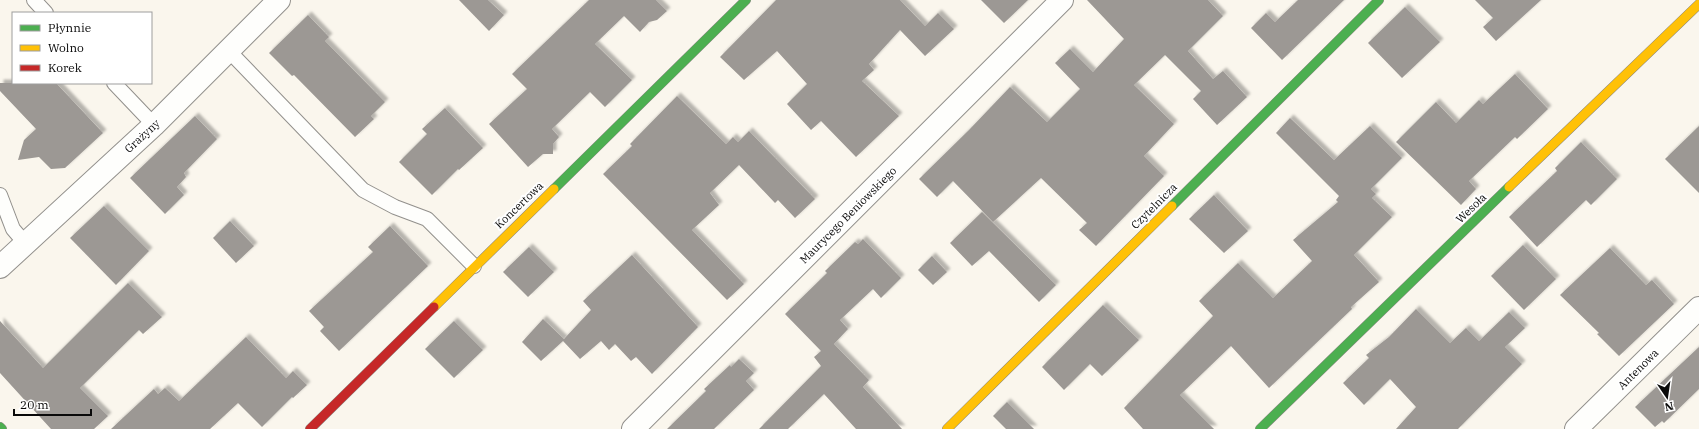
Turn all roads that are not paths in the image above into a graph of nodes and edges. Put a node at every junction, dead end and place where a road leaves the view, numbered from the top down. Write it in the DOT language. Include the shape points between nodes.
graph roads {
  1 [pos="34,0"];
  2 [pos="279,0"];
  3 [pos="746,0"];
  4 [pos="1062,0"];
  5 [pos="1378,0"];
  6 [pos="1699,4"];
  7 [pos="45,12"];
  8 [pos="228,50"];
  9 [pos="115,84"];
  10 [pos="154,125"];
  11 [pos="0,195"];
  12 [pos="25,243"];
  13 [pos="474,266"];
  14 [pos="0,267"];
  15 [pos="1699,308"];
  16 [pos="0,426"];
  17 [pos="2,429"];
  18 [pos="310,429"];
  19 [pos="632,429"];
  20 [pos="947,429"];
  21 [pos="1260,429"];
  22 [pos="1576,429"];
  1 -- 7 [label="lane"];
  2 -- 8 [label="street, Grażyny"];
  3 -- 13 [label="street, Koncertowa"];
  4 -- 19 [label="street, Maurycego Beniowskiego"];
  5 -- 20 [label="street, Czytelnicza"];
  6 -- 21 [label="street, Wesoła"];
  8 -- 10 [label="street, Grażyny"];
  8 -- 13 [label="lane" via="363,190 395,207 427,219"];
  9 -- 10 [label="lane"];
  10 -- 12 [label="street, Grażyny"];
  11 -- 12 [label="lane" via="13,229"];
  12 -- 14 [label="street, Grażyny"];
  13 -- 18 [label="street, Koncertowa"];
  15 -- 22 [label="street, Antenowa"];
  16 -- 17 [label="street"];
}
